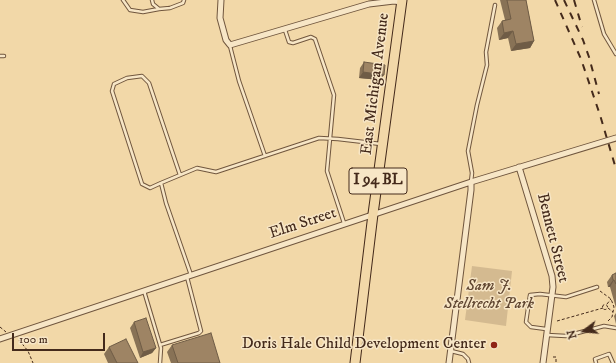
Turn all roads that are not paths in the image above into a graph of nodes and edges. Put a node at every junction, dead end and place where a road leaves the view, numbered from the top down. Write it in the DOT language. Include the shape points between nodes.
graph roads {
  1 [pos="124,0"];
  2 [pos="152,0"];
  3 [pos="184,0"];
  4 [pos="221,0"];
  5 [pos="594,0"];
  6 [pos="402,1"];
  7 [pos="495,5"];
  8 [pos="159,9"];
  9 [pos="285,30"];
  10 [pos="230,45"];
  11 [pos="616,54"];
  12 [pos="0,56"];
  13 [pos="4,56"];
  14 [pos="330,138"];
  15 [pos="616,138"];
  16 [pos="383,144"];
  17 [pos="265,156"];
  18 [pos="519,167"];
  19 [pos="180,175"];
  20 [pos="471,182"];
  21 [pos="161,183"];
  22 [pos="373,214"];
  23 [pos="344,224"];
  24 [pos="189,276"];
  25 [pos="597,287"];
  26 [pos="144,291"];
  27 [pos="552,296"];
  28 [pos="616,328"];
  29 [pos="548,332"];
  30 [pos="0,339"];
  31 [pos="160,345"];
  32 [pos="450,351"];
  33 [pos="160,363"];
  34 [pos="355,363"];
  35 [pos="449,363"];
  36 [pos="469,363"];
  37 [pos="543,363"];
  38 [pos="596,363"];
  39 [pos="613,363"];
  1 -- 8 [label="lane" via="130,10 143,12"];
  2 -- 8 [label="lane"];
  3 -- 8 [label="lane" via="183,3 170,8"];
  4 -- 10 [label="street" via="220,18 226,40"];
  5 -- 11 [label="lane" via="604,34"];
  6 -- 9 [label="street" via="369,4"];
  6 -- 16 [label="highway, East Michigan Avenue / I 94 BL"];
  7 -- 20 [label="lane" via="486,52 487,65 468,151"];
  9 -- 10 [label="street"];
  9 -- 14 [label="lane" via="289,42 311,37 315,39 334,95"];
  10 -- 17 [label="lane" via="239,82"];
  12 -- 13 [label="lane"];
  14 -- 16 [label="lane"];
  14 -- 17 [label="lane" via="319,138"];
  14 -- 23 [label="lane" via="327,171"];
  15 -- 18 [label="street, Elm Street"];
  16 -- 22 [label="highway, East Michigan Avenue / I 94 BL"];
  17 -- 19 [label="lane" via="216,172 197,168"];
  18 -- 20 [label="street, Elm Street"];
  18 -- 27 [label="street, Bennett Street" via="552,276"];
  19 -- 21 [label="lane"];
  19 -- 21 [label="lane" via="149,83 142,76 114,84 112,91 142,184 150,188"];
  20 -- 22 [label="street, Elm Street"];
  20 -- 32 [label="street"];
  21 -- 24 [label="lane"];
  22 -- 23 [label="street, Elm Street"];
  22 -- 34 [label="highway, East Michigan Avenue / I 94 BL"];
  23 -- 24 [label="street, Elm Street"];
  24 -- 26 [label="street, Elm Street"];
  24 -- 31 [label="lane" via="201,331"];
  25 -- 27 [label="lane" via="569,297"];
  26 -- 30 [label="street, Elm Street"];
  26 -- 31 [label="lane"];
  27 -- 29 [label="street, Bennett Street"];
  27 -- 29 [label="lane" via="530,295 526,320 531,327"];
  28 -- 29 [label="lane" via="604,326 566,336"];
  29 -- 37 [label="street, Bennett Street"];
  31 -- 33 [label="lane"];
  32 -- 35 [label="street"];
  32 -- 36 [label="lane" via="463,354"];
  38 -- 39 [label="lane" via="595,359 609,354"];
}
